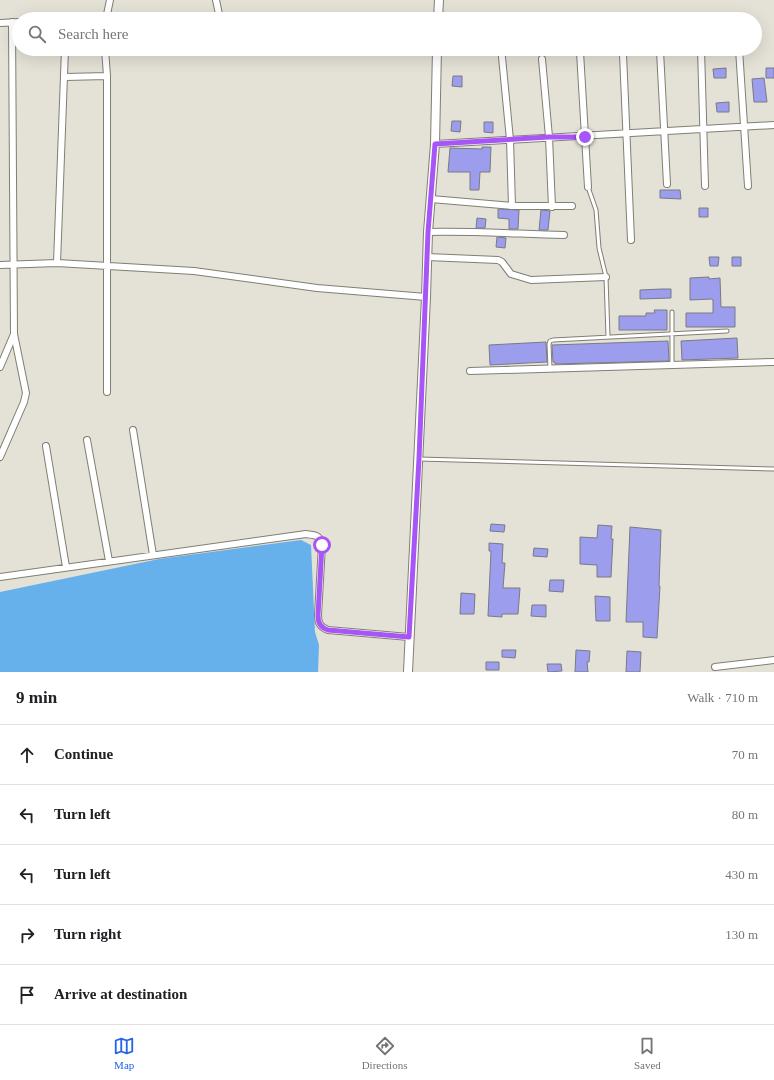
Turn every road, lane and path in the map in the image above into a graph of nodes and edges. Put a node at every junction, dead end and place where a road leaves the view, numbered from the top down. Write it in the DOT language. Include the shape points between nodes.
graph roads {
  1 [pos="110,0"];
  2 [pos="216,0"];
  3 [pos="439,0"];
  4 [pos="107,12"];
  5 [pos="219,12"];
  6 [pos="438,12"];
  7 [pos="12,22"];
  8 [pos="0,23"];
  9 [pos="12,56"];
  10 [pos="65,56"];
  11 [pos="106,56"];
  12 [pos="437,56"];
  13 [pos="580,56"];
  14 [pos="622,56"];
  15 [pos="660,56"];
  16 [pos="701,56"];
  17 [pos="739,56"];
  18 [pos="502,57"];
  19 [pos="542,59"];
  20 [pos="107,76"];
  21 [pos="65,77"];
  22 [pos="774,125"];
  23 [pos="744,126"];
  24 [pos="703,128"];
  25 [pos="665,131"];
  26 [pos="626,133"];
  27 [pos="549,137"];
  28 [pos="585,137"];
  29 [pos="510,140"];
  30 [pos="435,144"];
  31 [pos="667,184"];
  32 [pos="705,186"];
  33 [pos="748,186"];
  34 [pos="588,187"];
  35 [pos="431,199"];
  36 [pos="512,206"];
  37 [pos="572,206"];
  38 [pos="552,207"];
  39 [pos="428,232"];
  40 [pos="564,235"];
  41 [pos="631,240"];
  42 [pos="427,258"];
  43 [pos="57,263"];
  44 [pos="0,265"];
  45 [pos="14,265"];
  46 [pos="107,267"];
  47 [pos="606,277"];
  48 [pos="426,297"];
  49 [pos="672,312"];
  50 [pos="727,330"];
  51 [pos="14,334"];
  52 [pos="672,334"];
  53 [pos="608,337"];
  54 [pos="774,362"];
  55 [pos="672,365"];
  56 [pos="0,366"];
  57 [pos="550,368"];
  58 [pos="470,370"];
  59 [pos="107,392"];
  60 [pos="133,430"];
  61 [pos="87,440"];
  62 [pos="46,446"];
  63 [pos="0,457"];
  64 [pos="419,459"];
  65 [pos="774,469"];
  66 [pos="153,555"];
  67 [pos="109,561"];
  68 [pos="66,567"];
  69 [pos="0,577"];
  70 [pos="409,637"];
  71 [pos="774,660"];
  72 [pos="714,667"];
  73 [pos="408,672"];
  1 -- 4 [label="street"];
  2 -- 5 [label="street"];
  3 -- 6 [label="street"];
  7 -- 8 [label="street"];
  9 -- 45 [label="street"];
  10 -- 21 [label="street"];
  11 -- 20 [label="street"];
  12 -- 30 [label="street"];
  13 -- 28 [label="street"];
  14 -- 26 [label="street"];
  15 -- 25 [label="street"];
  16 -- 24 [label="street"];
  17 -- 23 [label="street"];
  18 -- 29 [label="street"];
  19 -- 27 [label="street"];
  20 -- 21 [label="street"];
  20 -- 46 [label="street"];
  21 -- 43 [label="street"];
  22 -- 23 [label="street"];
  23 -- 24 [label="street"];
  23 -- 33 [label="street"];
  24 -- 25 [label="street"];
  24 -- 32 [label="street"];
  25 -- 26 [label="street"];
  25 -- 31 [label="street"];
  26 -- 28 [label="street"];
  26 -- 41 [label="street"];
  27 -- 28 [label="street"];
  27 -- 29 [label="street"];
  27 -- 38 [label="street"];
  28 -- 34 [label="street"];
  29 -- 30 [label="street"];
  29 -- 36 [label="street"];
  30 -- 35 [label="street"];
  34 -- 47 [label="lane" via="596,210 599,248"];
  35 -- 36 [label="street"];
  35 -- 39 [label="street"];
  36 -- 38 [label="street"];
  37 -- 38 [label="street"];
  39 -- 40 [label="street"];
  39 -- 42 [label="street"];
  42 -- 47 [label="street" via="498,260 511,274 531,280"];
  42 -- 48 [label="street"];
  43 -- 45 [label="street"];
  43 -- 46 [label="street"];
  44 -- 45 [label="street"];
  45 -- 51 [label="street"];
  46 -- 48 [label="street" via="194,271 317,288"];
  46 -- 59 [label="street"];
  47 -- 53 [label="lane"];
  48 -- 64 [label="street"];
  49 -- 52 [label="lane"];
  50 -- 52 [label="lane"];
  51 -- 56 [label="street"];
  51 -- 63 [label="street" via="26,393"];
  52 -- 53 [label="lane"];
  52 -- 55 [label="lane"];
  53 -- 57 [label="lane" via="550,341"];
  54 -- 55 [label="street"];
  55 -- 57 [label="street"];
  57 -- 58 [label="street"];
  60 -- 66 [label="street"];
  61 -- 67 [label="street"];
  62 -- 68 [label="street"];
  64 -- 65 [label="lane"];
  64 -- 70 [label="street"];
  66 -- 67 [label="street"];
  66 -- 70 [label="street" via="306,534 316,535 321,539 322,545 318,623 322,628"];
  67 -- 68 [label="street"];
  68 -- 69 [label="street"];
  70 -- 73 [label="street"];
  71 -- 72 [label="street"];
}
